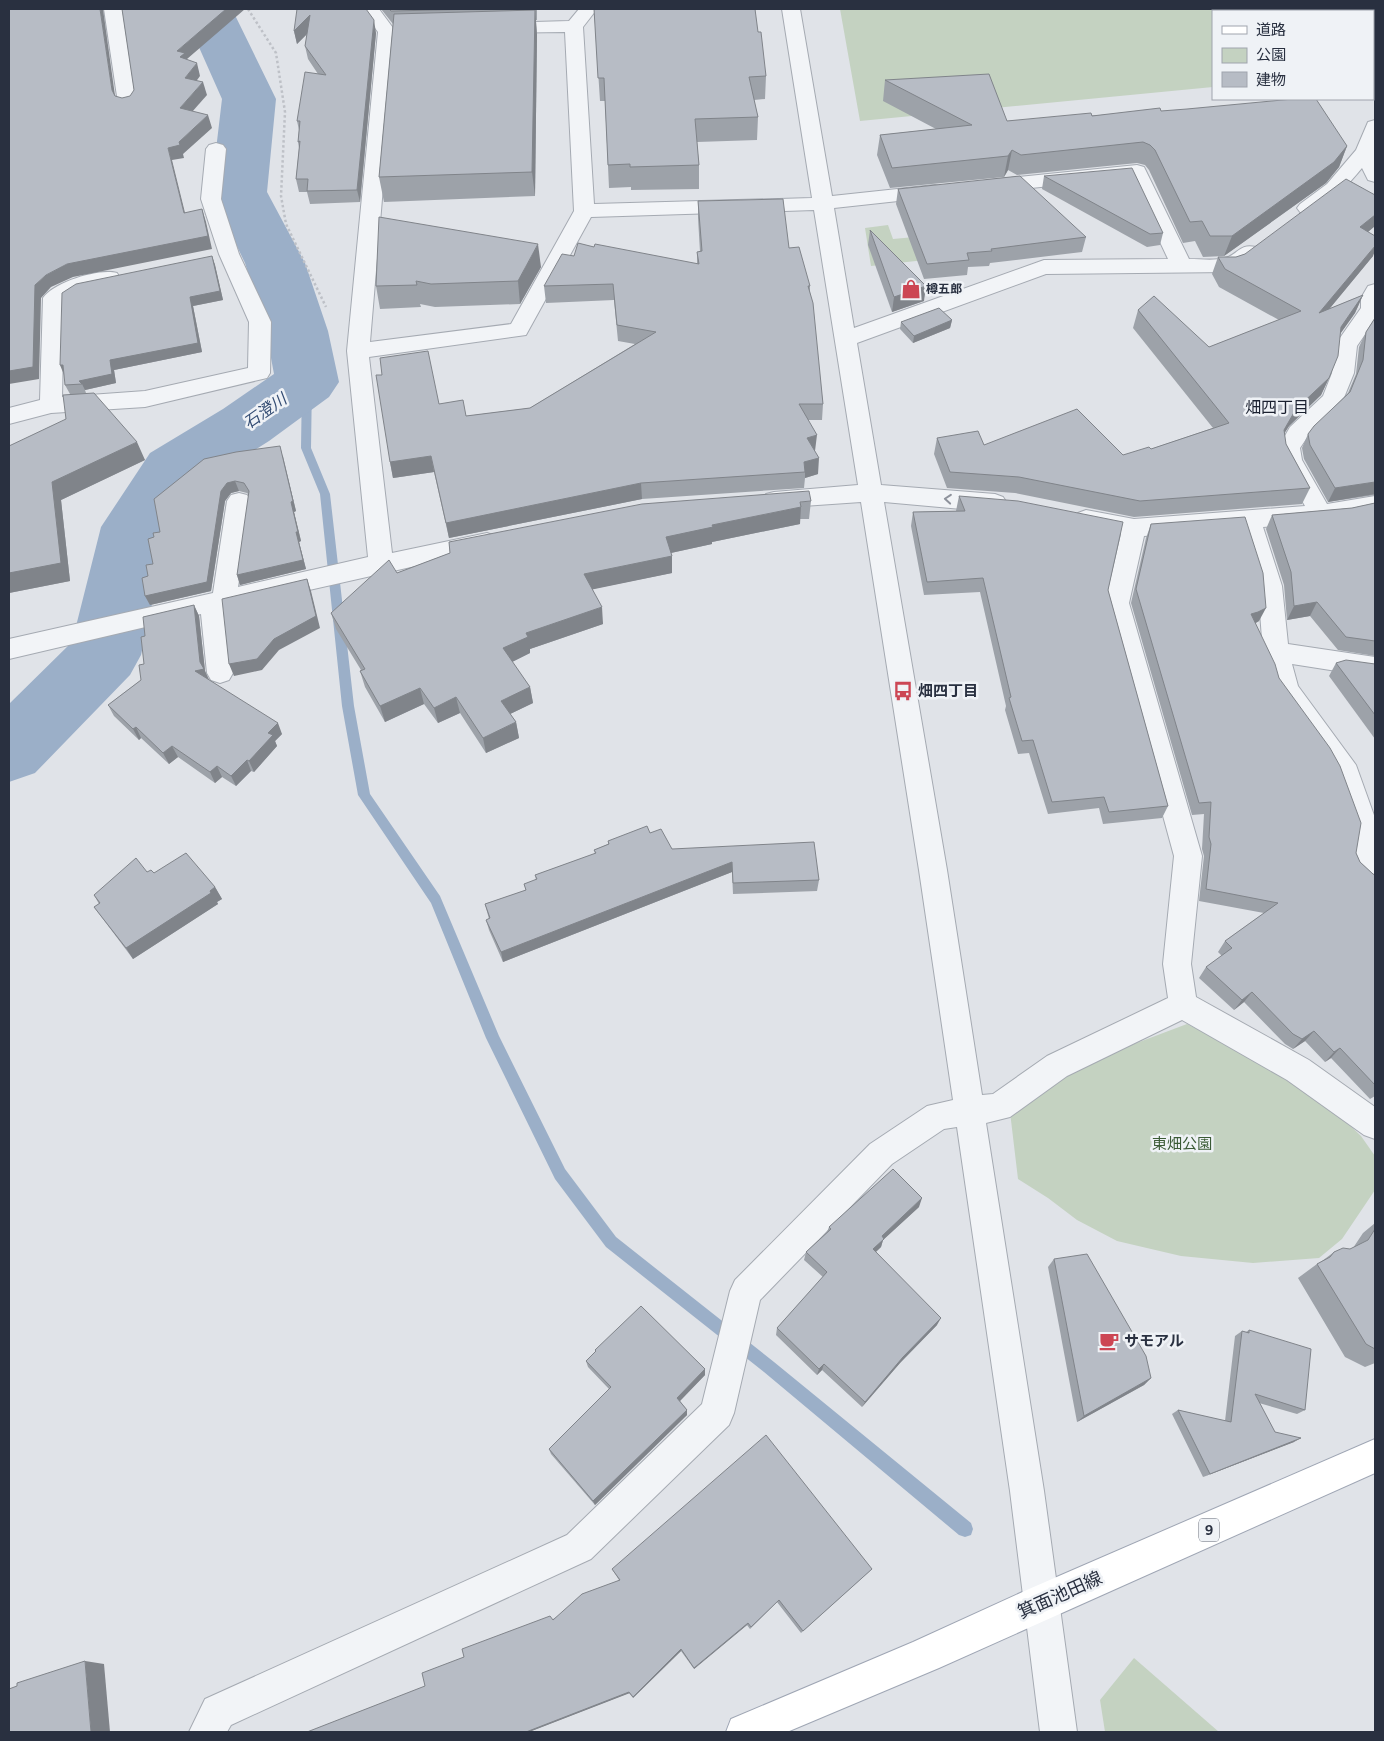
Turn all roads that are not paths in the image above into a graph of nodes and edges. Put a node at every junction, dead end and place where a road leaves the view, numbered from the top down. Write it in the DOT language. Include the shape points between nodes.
graph roads {
  1 [pos="113,9"];
  2 [pos="370,9"];
  3 [pos="588,9"];
  4 [pos="791,9"];
  5 [pos="574,26"];
  6 [pos="486,29"];
  7 [pos="127,103"];
  8 [pos="1375,126"];
  9 [pos="216,149"];
  10 [pos="1365,152"];
  11 [pos="1375,176"];
  12 [pos="824,202"];
  13 [pos="584,211"];
  14 [pos="1294,218"];
  15 [pos="1262,241"];
  16 [pos="1182,266"];
  17 [pos="132,274"];
  18 [pos="1374,304"];
  19 [pos="845,339"];
  20 [pos="358,351"];
  21 [pos="51,405"];
  22 [pos="9,416"];
  23 [pos="870,493"];
  24 [pos="239,501"];
  25 [pos="748,502"];
  26 [pos="1015,504"];
  27 [pos="1375,505"];
  28 [pos="1320,513"];
  29 [pos="1061,514"];
  30 [pos="1249,520"];
  31 [pos="1134,528"];
  32 [pos="507,538"];
  33 [pos="382,563"];
  34 [pos="218,601"];
  35 [pos="9,649"];
  36 [pos="1276,652"];
  37 [pos="1375,667"];
  38 [pos="220,673"];
  39 [pos="1375,876"];
  40 [pos="1183,1005"];
  41 [pos="970,1111"];
  42 [pos="1375,1126"];
  43 [pos="1375,1456"];
  44 [pos="1042,1602"];
  45 [pos="208,1732"];
  46 [pos="744,1732"];
  47 [pos="1059,1732"];
  1 -- 7 [label="street"];
  2 -- 20 [label="street" via="397,32"];
  3 -- 5 [label="street"];
  4 -- 12 [label="street"];
  5 -- 6 [label="street"];
  5 -- 13 [label="street"];
  8 -- 10 [label="street"];
  9 -- 21 [label="street" via="211,199 219,256 260,322 259,373 145,399"];
  10 -- 11 [label="street"];
  10 -- 14 [label="street" via="1334,188"];
  12 -- 13 [label="street" via="795,206"];
  12 -- 16 [label="street" via="1136,172"];
  12 -- 19 [label="street"];
  13 -- 20 [label="street" via="518,330"];
  15 -- 16 [label="street" via="1230,265"];
  16 -- 19 [label="street" via="1044,266"];
  17 -- 21 [label="street" via="73,286 54,298"];
  18 -- 28 [label="street" via="1346,345 1343,373 1333,400 1298,433 1288,448 1291,460"];
  19 -- 23 [label="street"];
  20 -- 33 [label="street"];
  21 -- 22 [label="street"];
  23 -- 25 [label="street"];
  26 -- 23 [label="street, one-way"];
  23 -- 41 [label="street"];
  24 -- 34 [label="street"];
  27 -- 28 [label="street"];
  28 -- 30 [label="street"];
  29 -- 31 [label="street"];
  30 -- 31 [label="street"];
  30 -- 36 [label="street" via="1270,586"];
  31 -- 40 [label="street" via="1117,603 1188,856 1176,964"];
  32 -- 33 [label="street"];
  33 -- 34 [label="street"];
  34 -- 35 [label="street"];
  34 -- 38 [label="street"];
  36 -- 37 [label="street"];
  36 -- 39 [label="street" via="1286,690 1343,765 1368,836 1363,864"];
  40 -- 41 [label="street" via="1057,1066 999,1107"];
  40 -- 42 [label="street" via="1298,1070"];
  41 -- 44 [label="street"];
  41 -- 45 [label="street" via="938,1116 881,1154 746,1291 717,1414 579,1547 218,1712"];
  43 -- 44 [label="main road, 箕面池田線 / 9"];
  44 -- 46 [label="main road, 箕面池田線 / 9"];
  44 -- 47 [label="street"];
}
